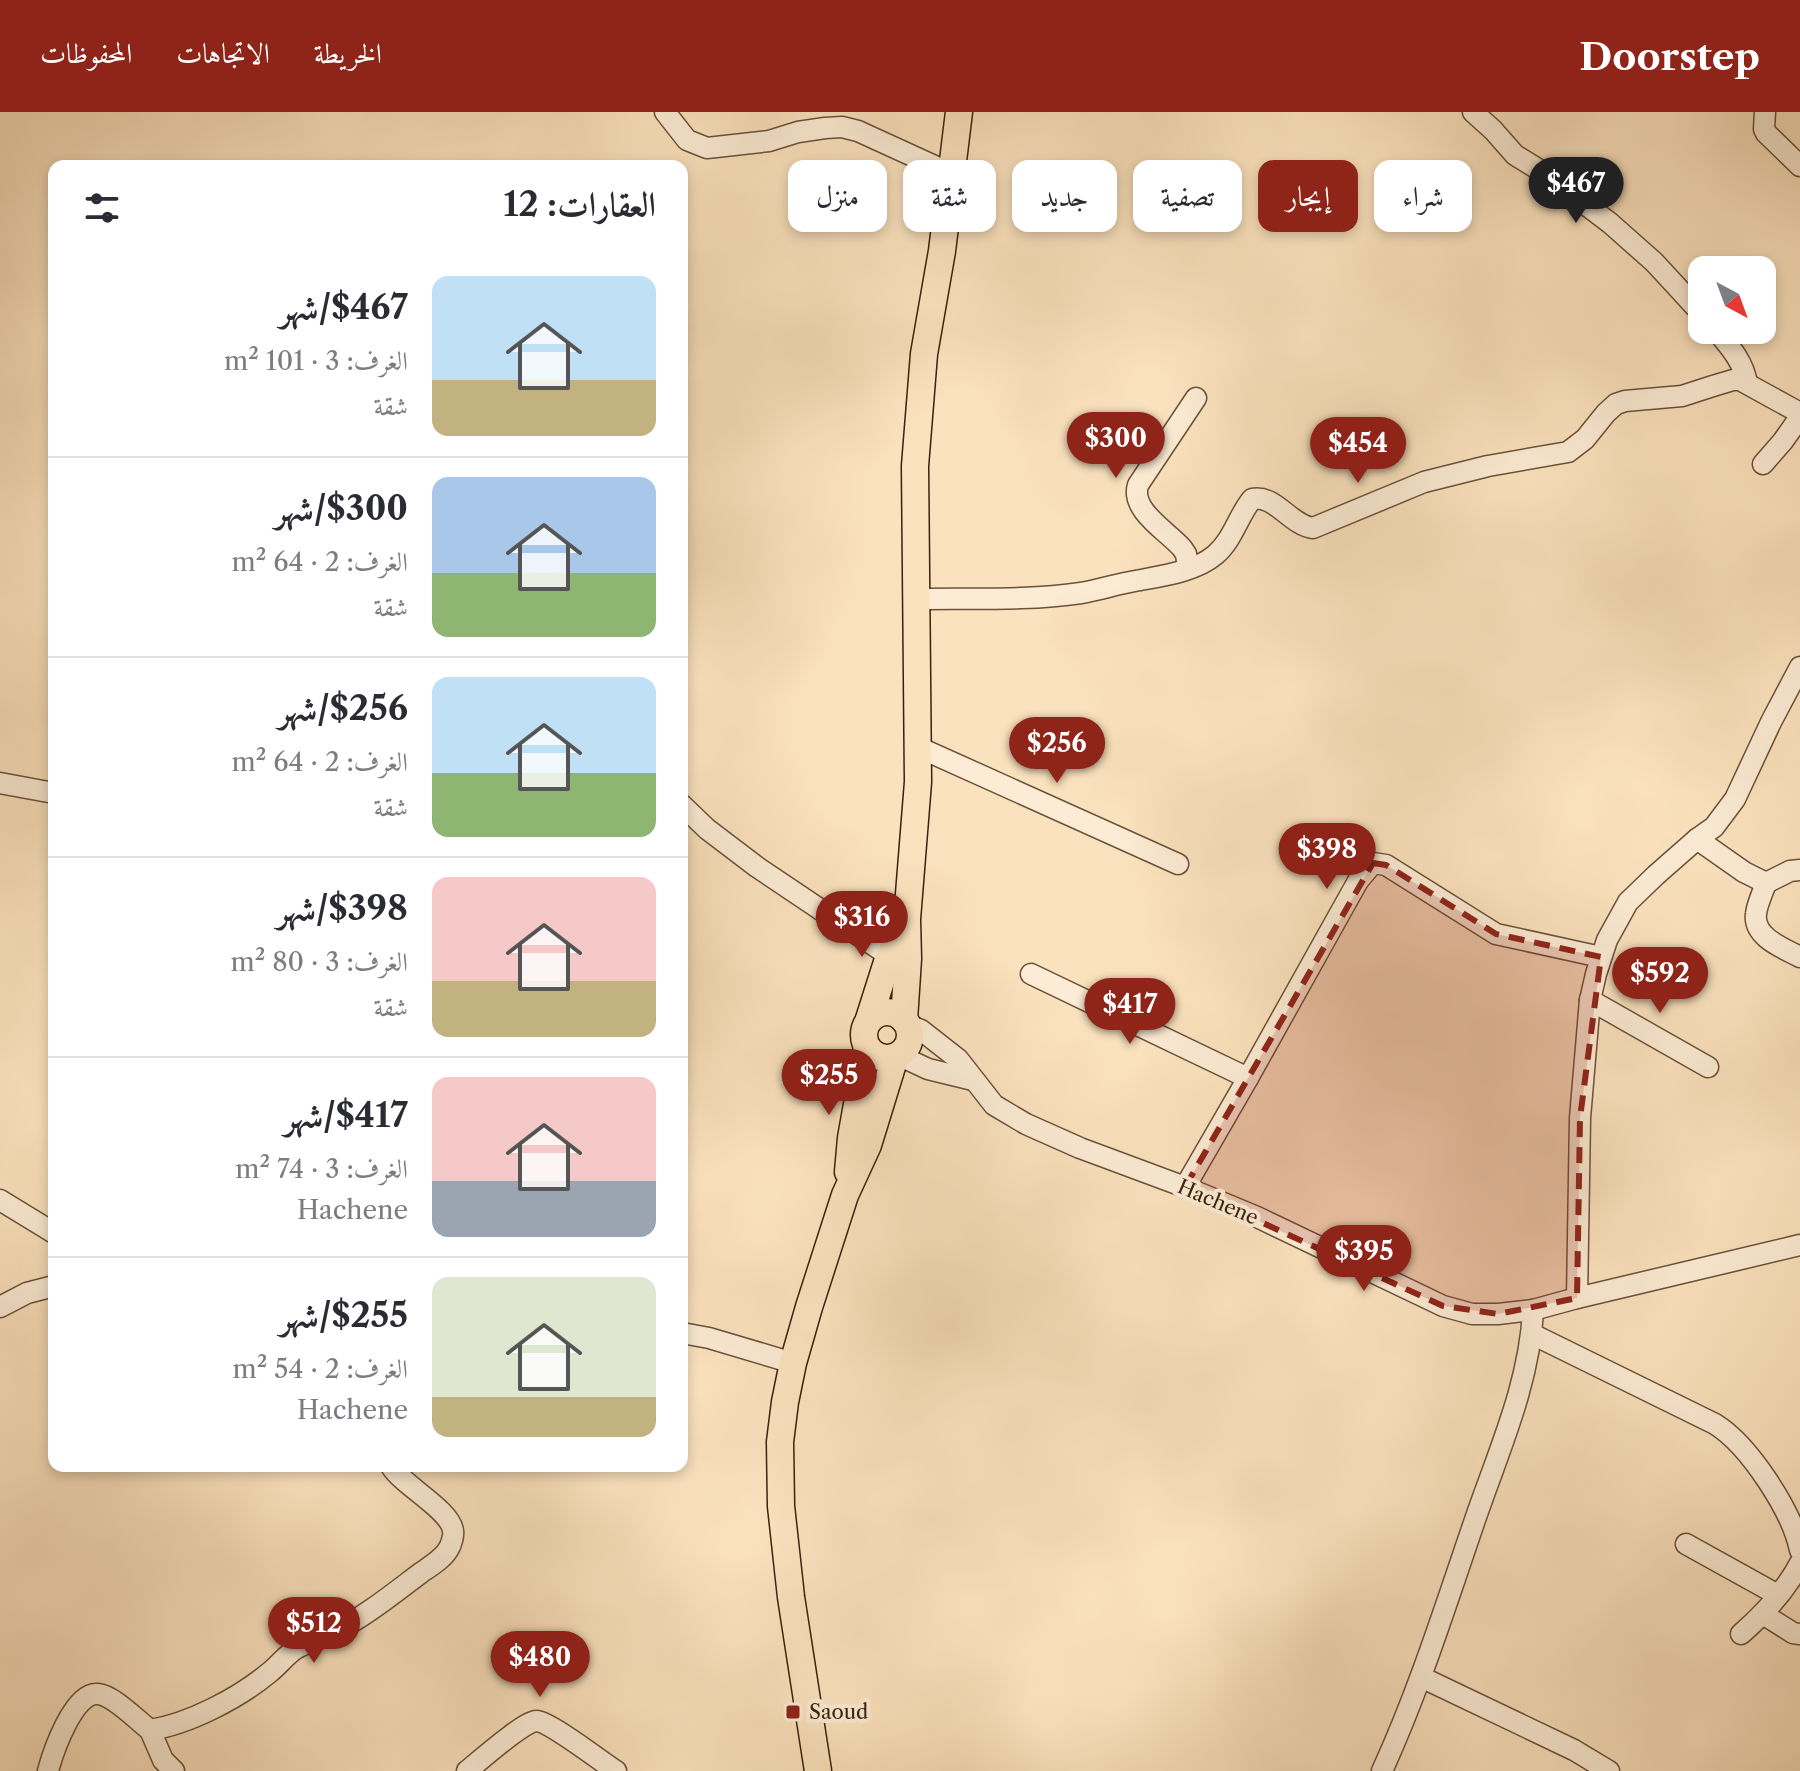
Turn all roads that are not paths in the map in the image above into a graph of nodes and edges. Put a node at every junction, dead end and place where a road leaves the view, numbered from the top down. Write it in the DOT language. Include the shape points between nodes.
graph roads {
  1 [pos="665,112"];
  2 [pos="959,112"];
  3 [pos="1473,112"];
  4 [pos="1765,112"];
  5 [pos="921,160"];
  6 [pos="954,160"];
  7 [pos="1800,166"];
  8 [pos="944,232"];
  9 [pos="1688,299"];
  10 [pos="1728,344"];
  11 [pos="1747,383"];
  12 [pos="1196,398"];
  13 [pos="1800,415"];
  14 [pos="1763,464"];
  15 [pos="1188,568"];
  16 [pos="917,599"];
  17 [pos="1800,667"];
  18 [pos="918,747"];
  19 [pos="0,783"];
  20 [pos="48,792"];
  21 [pos="688,811"];
  22 [pos="1697,839"];
  23 [pos="1178,864"];
  24 [pos="1800,870"];
  25 [pos="1766,883"];
  26 [pos="1601,957"];
  27 [pos="1800,957"];
  28 [pos="898,962"];
  29 [pos="1031,974"];
  30 [pos="1590,1000"];
  31 [pos="869,1019"];
  32 [pos="906,1022"];
  33 [pos="867,1048"];
  34 [pos="897,1056"];
  35 [pos="1708,1067"];
  36 [pos="1248,1078"];
  37 [pos="973,1080"];
  38 [pos="1185,1187"];
  39 [pos="845,1195"];
  40 [pos="0,1200"];
  41 [pos="48,1229"];
  42 [pos="1800,1245"];
  43 [pos="48,1288"];
  44 [pos="1577,1298"];
  45 [pos="0,1307"];
  46 [pos="1533,1310"];
  47 [pos="688,1334"];
  48 [pos="1532,1334"];
  49 [pos="793,1363"];
  50 [pos="397,1472"];
  51 [pos="1686,1544"];
  52 [pos="1800,1550"];
  53 [pos="1800,1563"];
  54 [pos="1778,1595"];
  55 [pos="1763,1614"];
  56 [pos="1741,1634"];
  57 [pos="1800,1634"];
  58 [pos="1421,1677"];
  59 [pos="150,1730"];
  60 [pos="48,1771"];
  61 [pos="174,1771"];
  62 [pos="467,1771"];
  63 [pos="616,1771"];
  64 [pos="818,1771"];
  65 [pos="1382,1771"];
  66 [pos="1609,1771"];
  1 -- 5 [label="street" via="687,140 707,148 842,127"];
  2 -- 6 [label="main road"];
  3 -- 9 [label="street" via="1515,155 1610,223"];
  4 -- 7 [label="street" via="1766,133"];
  8 -- 16 [label="main road" via="918,424"];
  10 -- 11 [label="street" via="1744,367"];
  11 -- 13 [label="street"];
  11 -- 15 [label="street" via="1733,380 1682,396 1616,404 1568,452 1424,482 1313,528 1256,497 1215,555"];
  12 -- 15 [label="street" via="1136,493 1142,508 1182,548"];
  13 -- 14 [label="street"];
  15 -- 16 [label="street" via="1057,595"];
  16 -- 18 [label="main road"];
  17 -- 22 [label="street" via="1735,799 1714,827"];
  18 -- 23 [label="street"];
  18 -- 28 [label="main road" via="907,919"];
  19 -- 20 [label="street"];
  21 -- 28 [label="street" via="757,867"];
  22 -- 25 [label="street"];
  22 -- 26 [label="street" via="1628,902"];
  24 -- 25 [label="street"];
  25 -- 27 [label="street" via="1756,914 1758,928"];
  26 -- 30 [label="street"];
  26 -- 36 [label="street" via="1496,934 1386,865 1373,863"];
  28 -- 31 [label="main road"];
  28 -- 32 [label="main road"];
  29 -- 36 [label="street"];
  30 -- 35 [label="street"];
  30 -- 44 [label="street" via="1580,1118"];
  31 -- 32 [label="main road" via="883,1012"];
  31 -- 33 [label="main road" via="863,1033"];
  32 -- 34 [label="main road" via="909,1042"];
  32 -- 37 [label="street, Hachene" via="958,1059"];
  33 -- 34 [label="main road" via="884,1058"];
  33 -- 39 [label="main road"];
  34 -- 37 [label="street"];
  34 -- 39 [label="main road" via="868,1145"];
  36 -- 38 [label="street"];
  37 -- 38 [label="street, Hachene" via="994,1105 1026,1124"];
  38 -- 46 [label="street, Hachene" via="1443,1306 1472,1314"];
  39 -- 49 [label="main road"];
  40 -- 41 [label="street"];
  42 -- 44 [label="street, Hachene"];
  43 -- 45 [label="street"];
  44 -- 46 [label="street, Hachene"];
  46 -- 48 [label="street"];
  47 -- 49 [label="street"];
  48 -- 52 [label="street" via="1729,1433 1776,1494"];
  48 -- 58 [label="street" via="1519,1392"];
  49 -- 64 [label="main road" via="780,1442 781,1506"];
  50 -- 59 [label="street" via="446,1515 453,1529 450,1547 359,1618 300,1647 237,1696 215,1709"];
  51 -- 54 [label="street"];
  53 -- 54 [label="street"];
  54 -- 55 [label="street"];
  55 -- 56 [label="street"];
  55 -- 57 [label="street"];
  58 -- 65 [label="street"];
  58 -- 66 [label="street"];
  59 -- 60 [label="street" via="94,1693 76,1705"];
  59 -- 61 [label="street"];
  62 -- 63 [label="street" via="518,1730 538,1721"];
}
